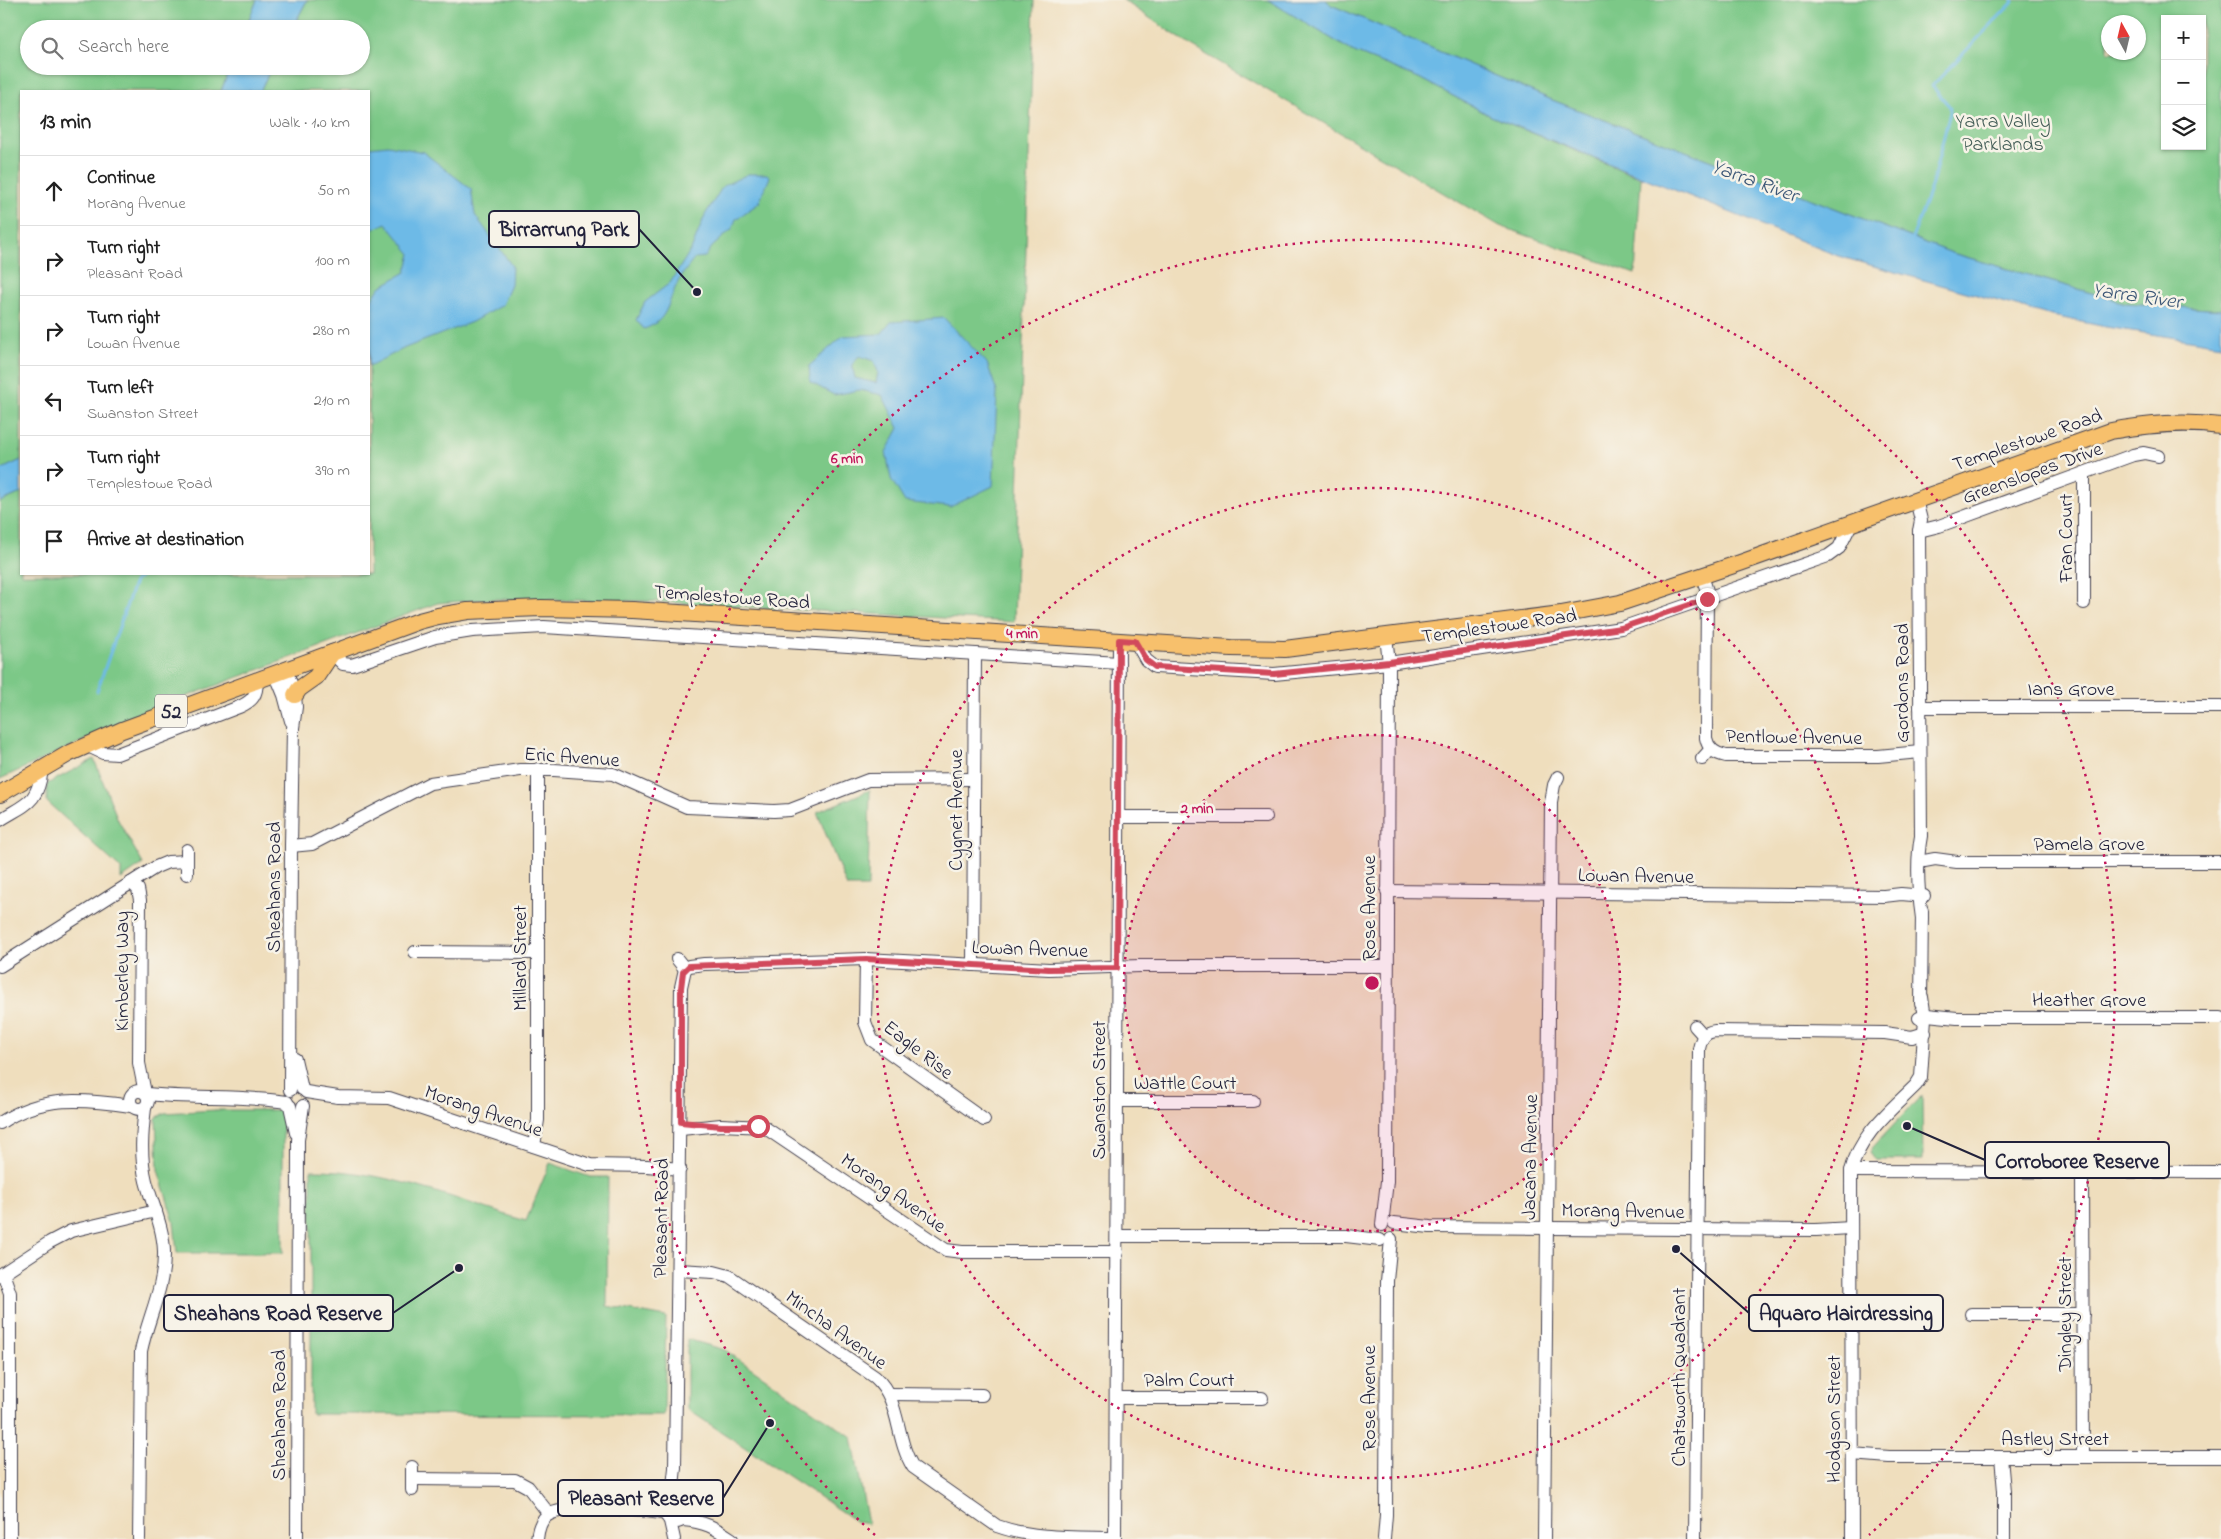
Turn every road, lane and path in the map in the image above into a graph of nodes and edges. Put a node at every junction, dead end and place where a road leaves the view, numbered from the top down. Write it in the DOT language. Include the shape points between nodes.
graph roads {
  1 [pos="2221,426"];
  2 [pos="2158,456"];
  3 [pos="2084,473"];
  4 [pos="1910,502"];
  5 [pos="1852,522"];
  6 [pos="1919,531"];
  7 [pos="1702,576"];
  8 [pos="1707,599"];
  9 [pos="2084,603"];
  10 [pos="1386,636"];
  11 [pos="1127,641"];
  12 [pos="332,653"];
  13 [pos="975,654"];
  14 [pos="1389,662"];
  15 [pos="1119,663"];
  16 [pos="280,671"];
  17 [pos="295,694"];
  18 [pos="1920,706"];
  19 [pos="2221,706"];
  20 [pos="293,728"];
  21 [pos="1711,749"];
  22 [pos="1920,757"];
  23 [pos="1702,759"];
  24 [pos="42,769"];
  25 [pos="538,769"];
  26 [pos="1558,777"];
  27 [pos="974,779"];
  28 [pos="0,794"];
  29 [pos="1119,817"];
  30 [pos="1266,817"];
  31 [pos="0,820"];
  32 [pos="291,846"];
  33 [pos="1922,861"];
  34 [pos="187,862"];
  35 [pos="2221,862"];
  36 [pos="131,883"];
  37 [pos="1387,891"];
  38 [pos="1550,893"];
  39 [pos="1920,896"];
  40 [pos="415,952"];
  41 [pos="537,953"];
  42 [pos="866,959"];
  43 [pos="4,964"];
  44 [pos="681,964"];
  45 [pos="974,965"];
  46 [pos="1387,966"];
  47 [pos="1117,968"];
  48 [pos="2221,1018"];
  49 [pos="1923,1024"];
  50 [pos="297,1097"];
  51 [pos="139,1100"];
  52 [pos="1117,1101"];
  53 [pos="1253,1101"];
  54 [pos="984,1120"];
  55 [pos="0,1123"];
  56 [pos="681,1125"];
  57 [pos="534,1146"];
  58 [pos="680,1166"];
  59 [pos="1851,1171"];
  60 [pos="2082,1172"];
  61 [pos="2221,1172"];
  62 [pos="156,1211"];
  63 [pos="1547,1228"];
  64 [pos="1698,1229"];
  65 [pos="1387,1231"];
  66 [pos="1851,1231"];
  67 [pos="1117,1236"];
  68 [pos="1117,1252"];
  69 [pos="678,1270"];
  70 [pos="1,1274"];
  71 [pos="1971,1314"];
  72 [pos="2083,1314"];
  73 [pos="889,1394"];
  74 [pos="982,1395"];
  75 [pos="1116,1398"];
  76 [pos="1262,1398"];
  77 [pos="1852,1457"];
  78 [pos="2004,1457"];
  79 [pos="2083,1457"];
  80 [pos="2221,1457"];
  81 [pos="412,1479"];
  82 [pos="5,1492"];
  83 [pos="676,1512"];
  84 [pos="549,1514"];
  85 [pos="1386,1515"];
  86 [pos="1114,1538"];
  87 [pos="10,1539"];
  88 [pos="139,1539"];
  89 [pos="297,1539"];
  90 [pos="537,1539"];
  91 [pos="675,1539"];
  92 [pos="732,1539"];
  93 [pos="1384,1539"];
  94 [pos="1389,1539"];
  95 [pos="1544,1539"];
  96 [pos="1695,1539"];
  97 [pos="1852,1539"];
  98 [pos="2004,1539"];
  1 -- 4 [label="main road, Templestowe Road / 52" via="2195,422 2152,423 2111,431"];
  2 -- 3 [label="street, Greenslopes Drive" via="2132,455"];
  3 -- 6 [label="street, Greenslopes Drive"];
  3 -- 9 [label="street, Fran Court"];
  4 -- 5 [label="main road, Templestowe Road / 52"];
  4 -- 6 [label="street, Gordons Road" via="1922,520"];
  5 -- 7 [label="main road, Templestowe Road / 52"];
  5 -- 8 [label="street, Templestowe Road" via="1834,553"];
  6 -- 18 [label="street, Gordons Road"];
  7 -- 8 [label="street, Pentlowe Avenue"];
  7 -- 10 [label="main road, Templestowe Road / 52" via="1590,610"];
  8 -- 14 [label="street, Templestowe Road" via="1621,628"];
  8 -- 21 [label="street, Pentlowe Avenue" via="1706,738"];
  10 -- 11 [label="main road, Templestowe Road / 52" via="1285,649"];
  10 -- 14 [label="street, Rose Avenue"];
  11 -- 12 [label="main road, Templestowe Road / 52" via="632,610 532,608 438,616"];
  11 -- 14 [label="street, Templestowe Road" via="1155,667 1274,674"];
  11 -- 15 [label="street, Swanston Street"];
  12 -- 13 [label="street" via="344,664 352,666 435,638 472,631 544,626"];
  12 -- 16 [label="main road, Templestowe Road / 52"];
  12 -- 17 [label="main road" via="316,677"];
  13 -- 15 [label="street"];
  13 -- 27 [label="street, Cygnet Avenue"];
  14 -- 37 [label="street, Rose Avenue"];
  15 -- 29 [label="street, Swanston Street"];
  16 -- 17 [label="street, Sheahans Road"];
  16 -- 20 [label="street, Sheahans Road"];
  16 -- 24 [label="main road, Templestowe Road / 52" via="86,745"];
  17 -- 20 [label="street, Sheahans Road"];
  18 -- 19 [label="street, Ians Grove"];
  18 -- 22 [label="street, Gordons Road"];
  20 -- 32 [label="street, Sheahans Road"];
  21 -- 22 [label="street, Pentlowe Avenue" via="1726,756"];
  21 -- 23 [label="street, Pentlowe Avenue"];
  22 -- 33 [label="street, Gordons Road"];
  24 -- 28 [label="main road, Templestowe Road / 52"];
  24 -- 31 [label="street" via="36,796"];
  25 -- 27 [label="street, Eric Avenue" via="620,775 693,808 774,811 790,810 868,780"];
  25 -- 32 [label="street, Eric Avenue" via="430,783 312,844"];
  25 -- 41 [label="street, Millard Street"];
  26 -- 38 [label="street, Jacana Avenue" via="1551,802"];
  27 -- 45 [label="street, Cygnet Avenue"];
  29 -- 30 [label="street"];
  29 -- 47 [label="street, Swanston Street"];
  32 -- 50 [label="street, Sheahans Road" via="292,1047"];
  33 -- 35 [label="street, Pamela Grove"];
  33 -- 39 [label="street, Gordons Road"];
  34 -- 36 [label="street, Kimberley Way" via="163,863"];
  36 -- 43 [label="street, Kimberley Way"];
  36 -- 51 [label="street, Kimberley Way" via="138,888 140,900"];
  37 -- 38 [label="street, Lowan Avenue"];
  37 -- 46 [label="street, Rose Avenue"];
  38 -- 39 [label="street, Lowan Avenue"];
  38 -- 63 [label="street, Jacana Avenue"];
  39 -- 49 [label="street, Gordons Road"];
  40 -- 41 [label="street"];
  41 -- 57 [label="street, Millard Street" via="538,1120"];
  42 -- 44 [label="street, Lowan Avenue"];
  42 -- 45 [label="street, Lowan Avenue"];
  42 -- 54 [label="street, Eagle Rise" via="865,1022 872,1040"];
  44 -- 56 [label="street, Pleasant Road"];
  45 -- 47 [label="street, Lowan Avenue"];
  46 -- 47 [label="street, Lowan Avenue"];
  46 -- 65 [label="street, Rose Avenue"];
  47 -- 52 [label="street, Swanston Street"];
  48 -- 49 [label="street, Heather Grove" via="1957,1018"];
  49 -- 59 [label="street, Hodgson Street" via="1919,1081 1865,1137"];
  49 -- 64 [label="street, Chatsworth Quadrant" via="1912,1037 1885,1033 1699,1031"];
  50 -- 51 [label="street, Morang Avenue"];
  50 -- 57 [label="street, Morang Avenue" via="389,1098"];
  50 -- 89 [label="street, Sheahans Road"];
  51 -- 55 [label="street, Morang Avenue" via="45,1103 22,1110"];
  51 -- 62 [label="street, Kimberley Way" via="146,1179"];
  52 -- 53 [label="street, Wattle Court"];
  52 -- 67 [label="street, Swanston Street"];
  56 -- 58 [label="street, Pleasant Road"];
  56 -- 68 [label="street, Morang Avenue" via="758,1126 771,1130 946,1250"];
  57 -- 58 [label="street, Morang Avenue" via="590,1165"];
  58 -- 69 [label="street, Pleasant Road"];
  59 -- 60 [label="street"];
  59 -- 66 [label="street, Hodgson Street"];
  60 -- 61 [label="street"];
  60 -- 72 [label="street, Dingley Street"];
  62 -- 70 [label="street" via="71,1231"];
  62 -- 88 [label="street, Kimberley Way" via="164,1262 161,1288 141,1351"];
  63 -- 64 [label="street, Morang Avenue"];
  63 -- 65 [label="street, Morang Avenue" via="1430,1227"];
  63 -- 95 [label="street, Jacana Avenue"];
  64 -- 66 [label="street, Morang Avenue"];
  64 -- 96 [label="street, Chatsworth Quadrant"];
  65 -- 67 [label="street, Morang Avenue" via="1346,1236"];
  65 -- 85 [label="street, Rose Avenue"];
  66 -- 77 [label="street, Hodgson Street"];
  67 -- 68 [label="street, Swanston Street"];
  68 -- 75 [label="street, Swanston Street"];
  69 -- 73 [label="street, Mincha Avenue" via="720,1273 736,1280 875,1377"];
  69 -- 83 [label="street, Pleasant Road"];
  70 -- 82 [label="street" via="10,1293 10,1409"];
  71 -- 72 [label="street"];
  72 -- 79 [label="street, Dingley Street"];
  73 -- 74 [label="street"];
  73 -- 86 [label="street, Mincha Avenue" via="906,1454 914,1467 997,1526 1030,1536"];
  75 -- 76 [label="street, Palm Court"];
  75 -- 86 [label="street, Swanston Street"];
  77 -- 78 [label="street, Astley Street"];
  77 -- 97 [label="street, Hodgson Street"];
  78 -- 79 [label="street, Astley Street"];
  78 -- 98 [label="street"];
  79 -- 80 [label="street, Astley Street"];
  81 -- 84 [label="street" via="515,1480 528,1487"];
  82 -- 87 [label="street"];
  83 -- 84 [label="street" via="562,1510"];
  83 -- 91 [label="street, Pleasant Road"];
  83 -- 92 [label="street" via="693,1509"];
  84 -- 90 [label="street" via="539,1526"];
  85 -- 93 [label="street, Rose Avenue"];
  85 -- 94 [label="street, Rose Avenue"];
}
